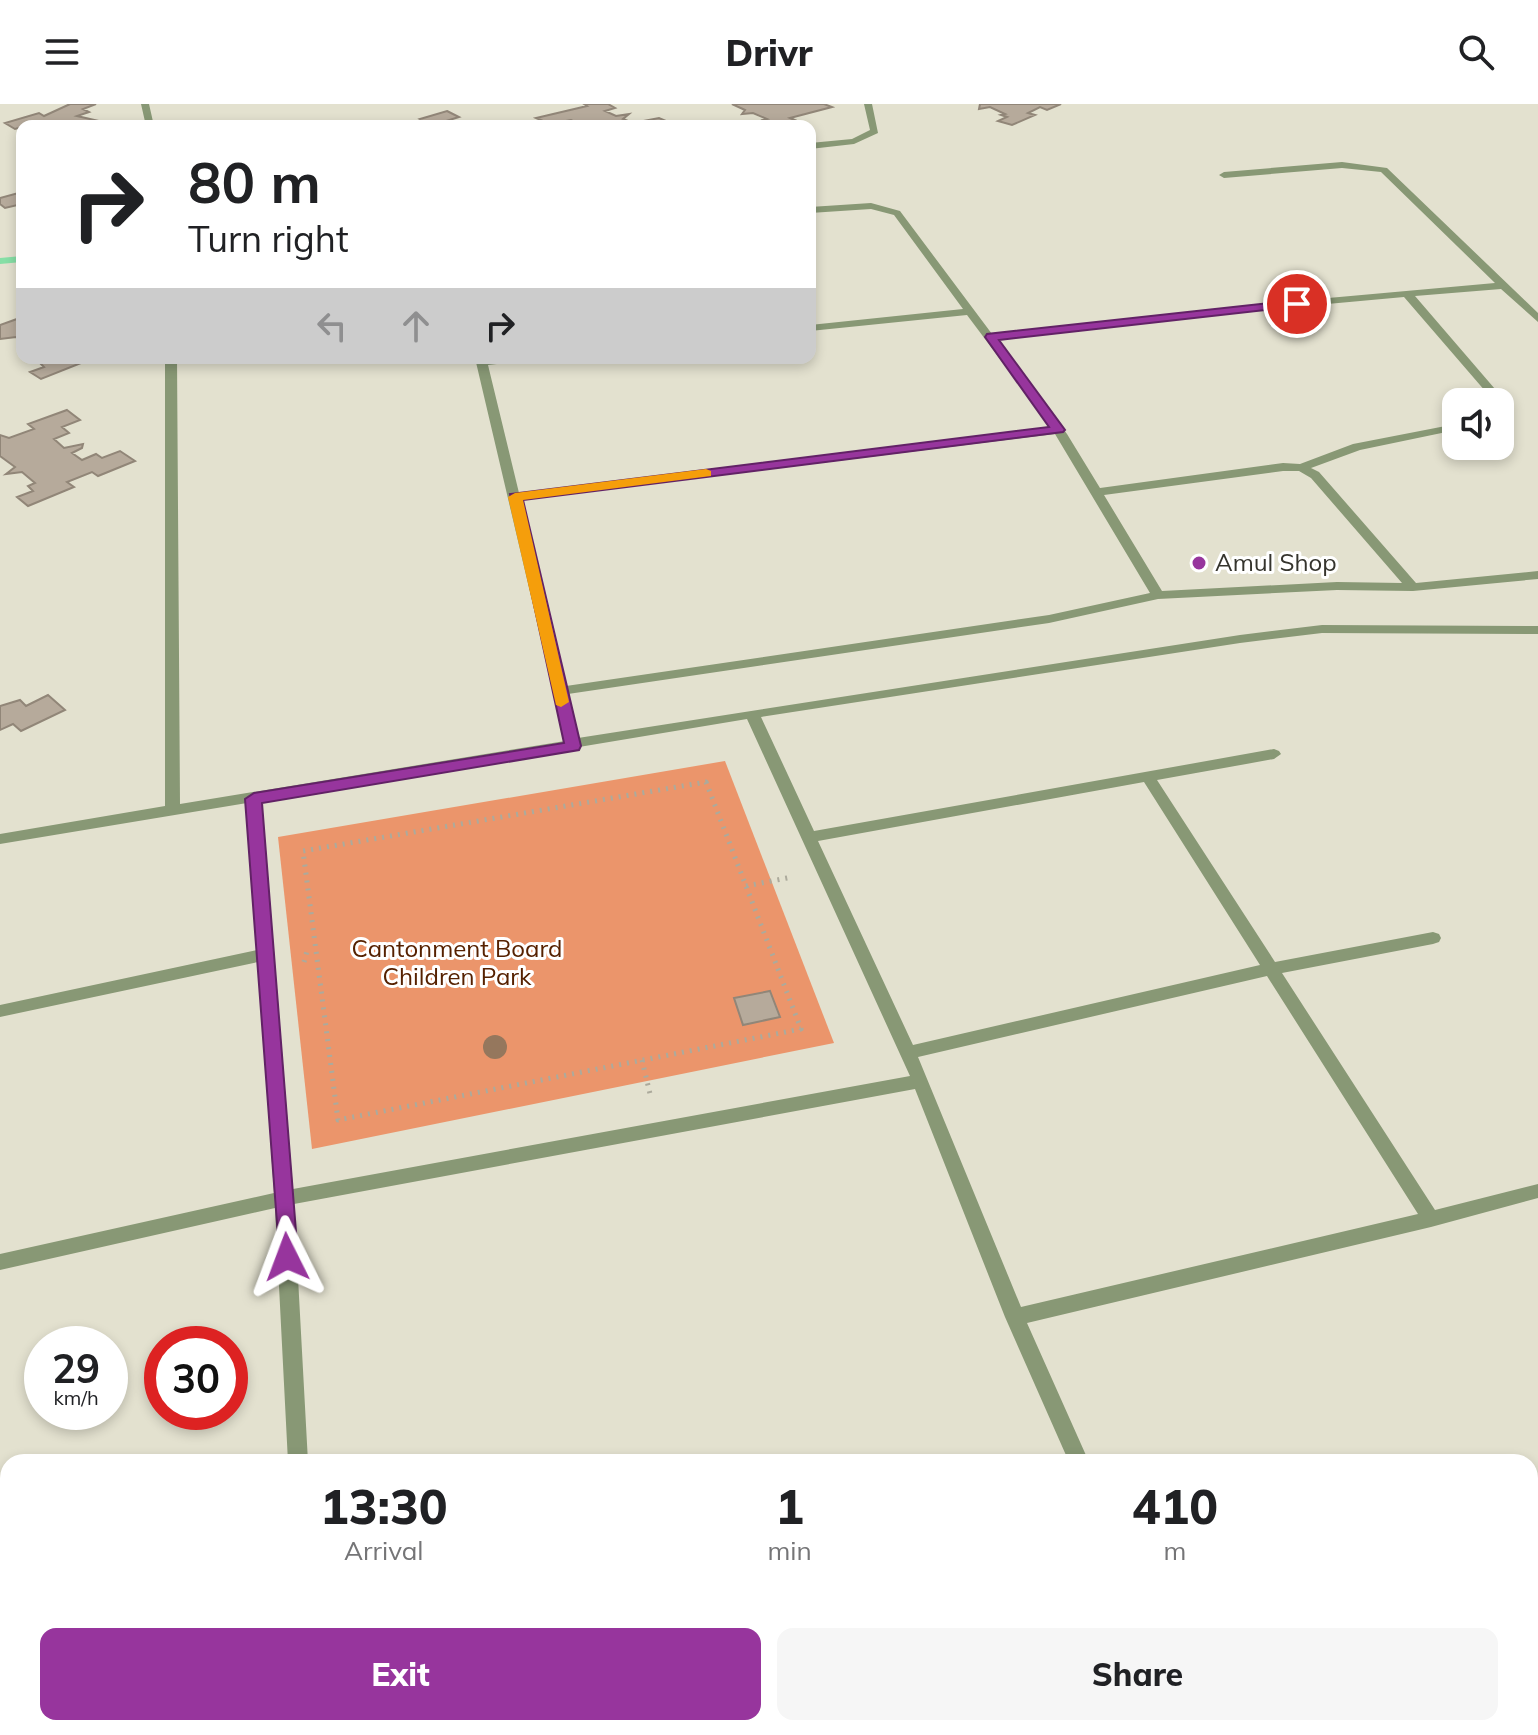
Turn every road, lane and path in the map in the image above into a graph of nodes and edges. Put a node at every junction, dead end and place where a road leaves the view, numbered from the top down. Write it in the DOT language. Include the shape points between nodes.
graph roads {
  1 [pos="868,104"];
  2 [pos="816,145"];
  3 [pos="1224,175"];
  4 [pos="816,210"];
  5 [pos="1505,285"];
  6 [pos="1407,294"];
  7 [pos="972,311"];
  8 [pos="1538,319"];
  9 [pos="816,327"];
  10 [pos="991,337"];
  11 [pos="171,364"];
  12 [pos="482,364"];
  13 [pos="1488,388"];
  14 [pos="1058,430"];
  15 [pos="1442,430"];
  16 [pos="1301,468"];
  17 [pos="1098,492"];
  18 [pos="515,497"];
  19 [pos="1538,575"];
  20 [pos="1413,587"];
  21 [pos="1158,595"];
  22 [pos="1538,630"];
  23 [pos="559,691"];
  24 [pos="752,714"];
  25 [pos="573,746"];
  26 [pos="1274,754"];
  27 [pos="1148,777"];
  28 [pos="254,799"];
  29 [pos="173,812"];
  30 [pos="811,837"];
  31 [pos="0,839"];
  32 [pos="826,870"];
  33 [pos="746,886"];
  34 [pos="1433,938"];
  35 [pos="266,954"];
  36 [pos="1271,969"];
  37 [pos="0,1011"];
  38 [pos="910,1052"];
  39 [pos="921,1081"];
  40 [pos="1538,1191"];
  41 [pos="284,1198"];
  42 [pos="1431,1219"];
  43 [pos="0,1262"];
  44 [pos="1015,1317"];
  45 [pos="298,1454"];
  46 [pos="1075,1454"];
  1 -- 2 [label="street" via="875,131 854,141"];
  3 -- 5 [label="street" via="1342,165 1384,170"];
  4 -- 7 [label="street" via="871,206 897,213"];
  5 -- 6 [label="street"];
  5 -- 8 [label="street"];
  6 -- 10 [label="street"];
  6 -- 13 [label="street"];
  7 -- 9 [label="street"];
  7 -- 10 [label="street"];
  10 -- 14 [label="street"];
  11 -- 29 [label="street"];
  12 -- 18 [label="street"];
  14 -- 17 [label="street"];
  14 -- 18 [label="street"];
  15 -- 16 [label="street" via="1357,447"];
  16 -- 17 [label="street"];
  16 -- 20 [label="street" via="1315,475"];
  17 -- 21 [label="street"];
  18 -- 23 [label="street"];
  19 -- 20 [label="street"];
  20 -- 21 [label="street"];
  21 -- 23 [label="street" via="1049,619"];
  22 -- 24 [label="street" via="1322,629"];
  23 -- 25 [label="street"];
  24 -- 25 [label="street"];
  24 -- 30 [label="street"];
  25 -- 28 [label="street"];
  26 -- 27 [label="street"];
  27 -- 30 [label="street"];
  27 -- 36 [label="street"];
  28 -- 29 [label="street"];
  28 -- 35 [label="street"];
  29 -- 31 [label="street"];
  30 -- 32 [label="street"];
  32 -- 33 [label="path"];
  32 -- 38 [label="street"];
  33 -- 33 [label="path" via="801,1029 338,1120 303,851 706,782"];
  34 -- 36 [label="street"];
  35 -- 37 [label="street"];
  35 -- 41 [label="street"];
  36 -- 38 [label="street"];
  36 -- 42 [label="street"];
  38 -- 39 [label="street"];
  39 -- 41 [label="street"];
  39 -- 44 [label="street"];
  40 -- 42 [label="street"];
  41 -- 43 [label="street"];
  41 -- 45 [label="street"];
  42 -- 44 [label="street"];
  44 -- 46 [label="street"];
}
